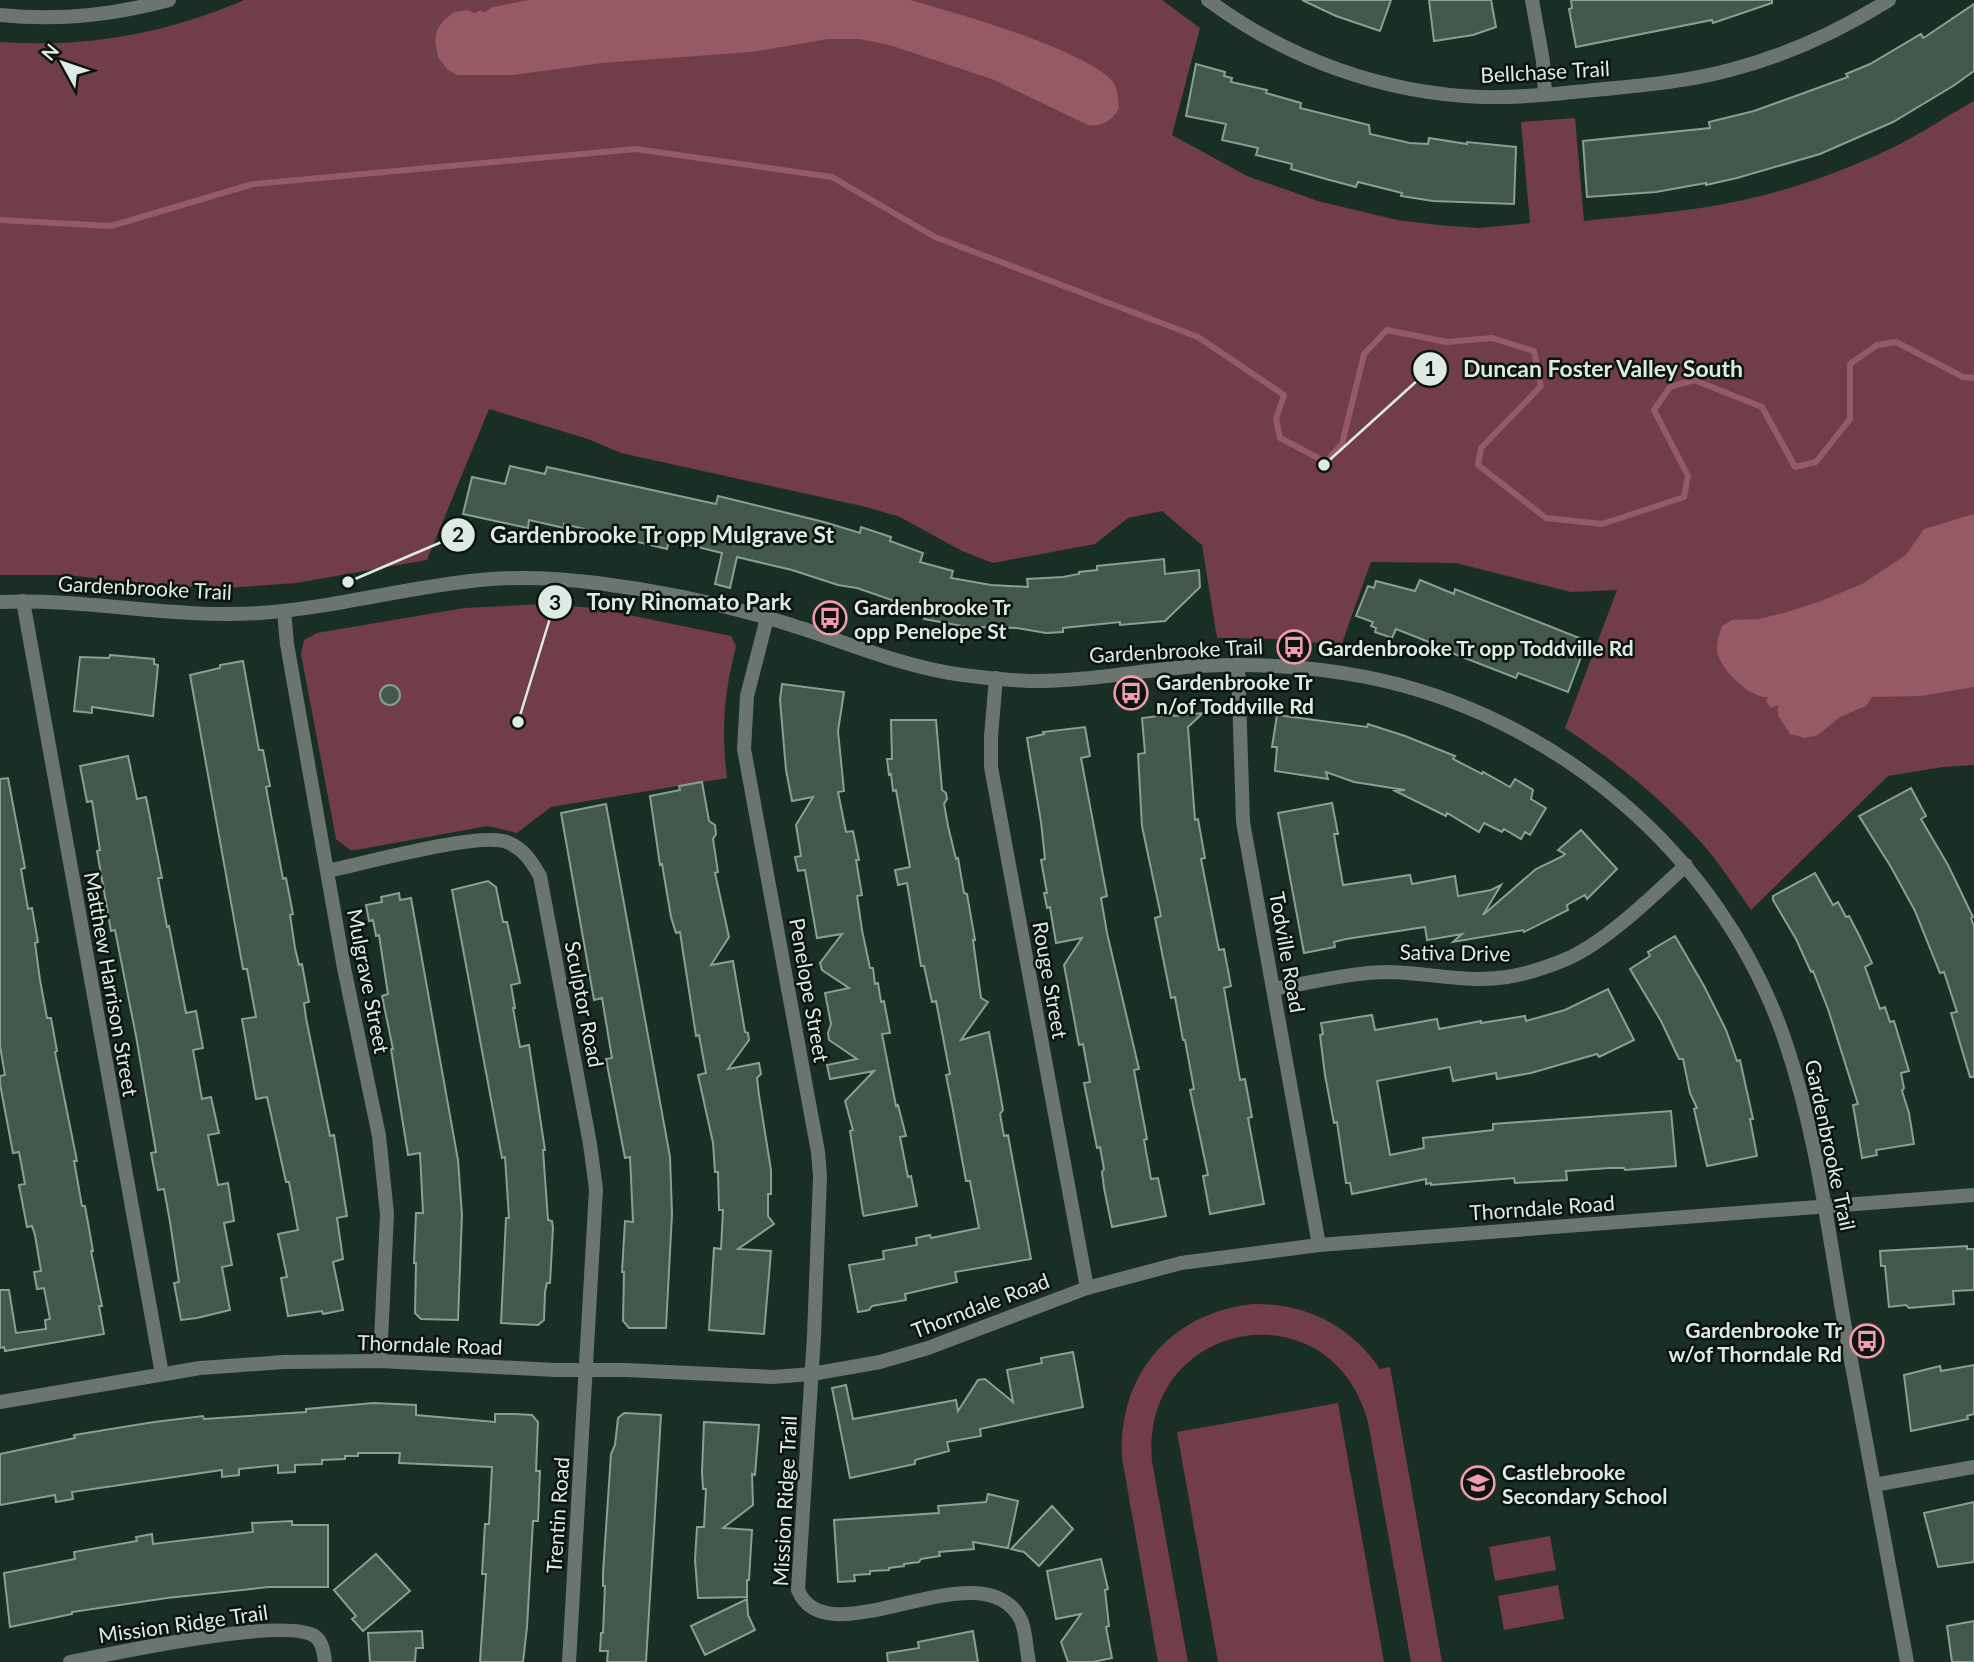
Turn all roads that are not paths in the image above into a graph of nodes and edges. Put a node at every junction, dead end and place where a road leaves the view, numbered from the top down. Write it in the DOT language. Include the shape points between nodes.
graph roads {
  1 [pos="169,0"];
  2 [pos="1208,0"];
  3 [pos="1532,0"];
  4 [pos="1889,0"];
  5 [pos="0,15"];
  6 [pos="1545,94"];
  7 [pos="23,601"];
  8 [pos="0,602"];
  9 [pos="284,611"];
  10 [pos="767,618"];
  11 [pos="1238,664"];
  12 [pos="996,678"];
  13 [pos="1686,865"];
  14 [pos="328,871"];
  15 [pos="1273,989"];
  16 [pos="1974,1195"];
  17 [pos="1824,1206"];
  18 [pos="1319,1245"];
  19 [pos="1087,1288"];
  20 [pos="380,1361"];
  21 [pos="587,1370"];
  22 [pos="162,1374"];
  23 [pos="812,1374"];
  24 [pos="0,1402"];
  25 [pos="1974,1467"];
  26 [pos="1874,1485"];
  27 [pos="70,1662"];
  28 [pos="325,1662"];
  29 [pos="569,1662"];
  30 [pos="1029,1662"];
  31 [pos="1907,1662"];
  1 -- 5 [label="street" via="63,18"];
  2 -- 6 [label="street, Bellchase Trail" via="1267,38 1367,79 1462,96"];
  3 -- 6 [label="street"];
  4 -- 6 [label="street, Bellchase Trail" via="1833,31 1731,70 1658,83"];
  7 -- 8 [label="street, Gardenbrooke Trail"];
  7 -- 9 [label="street, Gardenbrooke Trail" via="178,613"];
  7 -- 22 [label="street, Matthew Harrison Street"];
  9 -- 10 [label="street, Gardenbrooke Trail" via="480,580 546,577 641,589"];
  9 -- 14 [label="street, Mulgrave Street"];
  10 -- 12 [label="street, Gardenbrooke Trail" via="916,667"];
  10 -- 23 [label="street, Penelope Street" via="747,696 744,749 818,1152"];
  11 -- 12 [label="street, Gardenbrooke Trail" via="1032,681"];
  11 -- 13 [label="street, Gardenbrooke Trail" via="1318,669 1403,685 1497,721 1596,781 1626,804"];
  11 -- 15 [label="street, Todville Road" via="1243,822"];
  12 -- 19 [label="street, Rouge Street" via="991,767"];
  13 -- 15 [label="street, Sativa Drive" via="1587,947 1531,971 1488,978 1361,974"];
  13 -- 17 [label="street, Gardenbrooke Trail" via="1741,947 1780,1026 1806,1111"];
  14 -- 20 [label="street, Mulgrave Street" via="385,1188"];
  14 -- 21 [label="street, Sculptor Road" via="478,839 505,841 527,854 540,876 596,1189"];
  15 -- 18 [label="street, Todville Road"];
  16 -- 17 [label="street, Thorndale Road"];
  17 -- 18 [label="street, Thorndale Road"];
  17 -- 26 [label="street, Gardenbrooke Trail"];
  18 -- 19 [label="street, Thorndale Road" via="1181,1262"];
  19 -- 23 [label="street, Thorndale Road" via="928,1349"];
  20 -- 21 [label="street, Thorndale Road"];
  20 -- 22 [label="street, Thorndale Road" via="284,1362"];
  21 -- 23 [label="street, Thorndale Road" via="773,1377"];
  21 -- 29 [label="street, Trentin Road"];
  22 -- 24 [label="street, Thorndale Road"];
  23 -- 30 [label="street, Mission Ridge Trail" via="797,1590 802,1601 821,1615 842,1616 972,1592 990,1594 1021,1620"];
  25 -- 26 [label="street"];
  26 -- 31 [label="street, Gardenbrooke Trail"];
  27 -- 28 [label="street, Mission Ridge Trail" via="157,1644 281,1629 303,1631 316,1638"];
}
